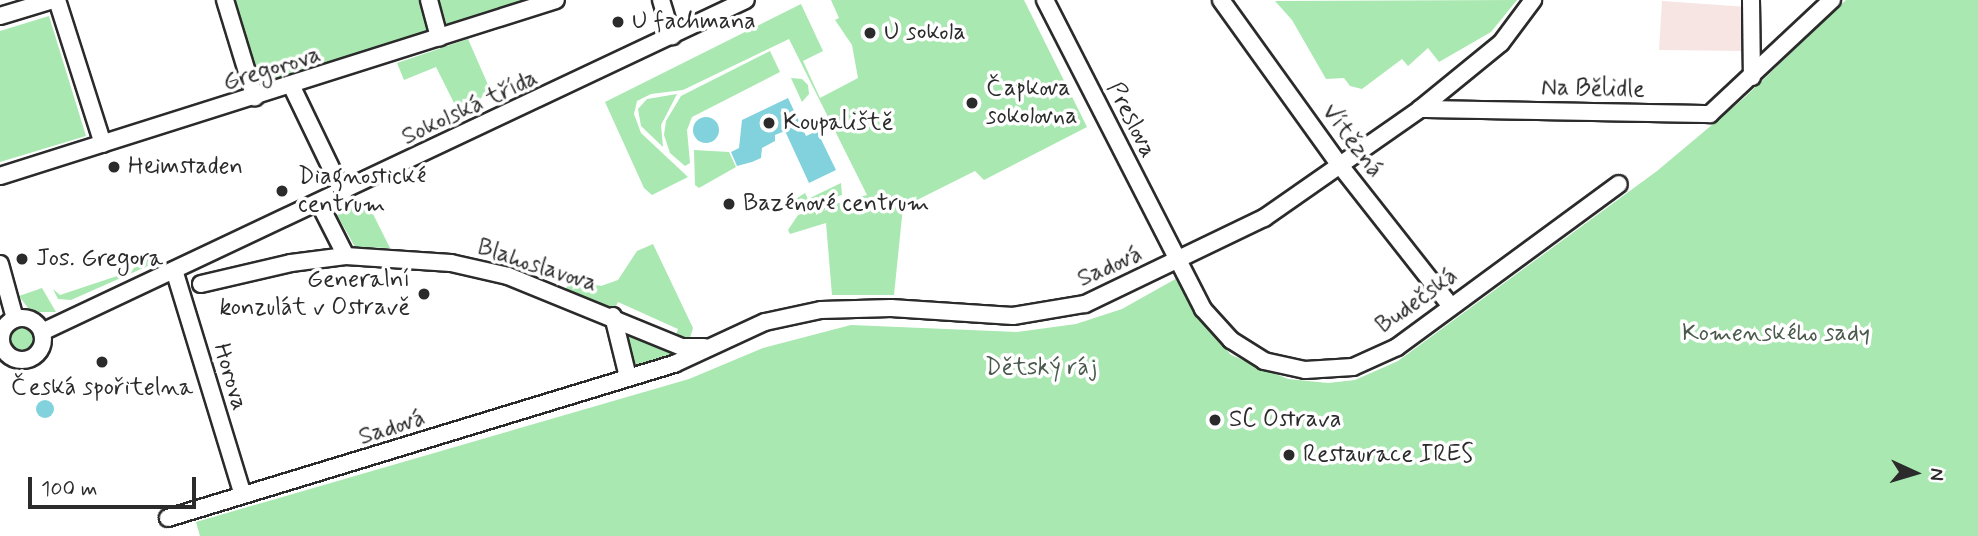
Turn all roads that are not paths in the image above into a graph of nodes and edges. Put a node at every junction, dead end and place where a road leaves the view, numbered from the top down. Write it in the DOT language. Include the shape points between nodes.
graph roads {
  1 [pos="55,0"];
  2 [pos="225,0"];
  3 [pos="429,0"];
  4 [pos="556,0"];
  5 [pos="662,0"];
  6 [pos="746,0"];
  7 [pos="1045,0"];
  8 [pos="1221,0"];
  9 [pos="1533,0"];
  10 [pos="1751,0"];
  11 [pos="1832,0"];
  12 [pos="0,16"];
  13 [pos="672,36"];
  14 [pos="439,38"];
  15 [pos="1752,77"];
  16 [pos="292,87"];
  17 [pos="255,99"];
  18 [pos="1420,109"];
  19 [pos="103,144"];
  20 [pos="1339,164"];
  21 [pos="0,176"];
  22 [pos="1619,184"];
  23 [pos="343,193"];
  24 [pos="320,205"];
  25 [pos="346,256"];
  26 [pos="1178,260"];
  27 [pos="0,264"];
  28 [pos="175,273"];
  29 [pos="201,284"];
  30 [pos="1450,305"];
  31 [pos="613,316"];
  32 [pos="15,319"];
  33 [pos="42,332"];
  34 [pos="705,348"];
  35 [pos="2,352"];
  36 [pos="628,377"];
  37 [pos="243,495"];
  38 [pos="169,518"];
  1 -- 12 [label="street"];
  1 -- 19 [label="street"];
  2 -- 17 [label="street"];
  3 -- 14 [label="street"];
  4 -- 14 [label="street, Gregorova"];
  5 -- 13 [label="street"];
  6 -- 13 [label="street, Sokolská třída"];
  7 -- 26 [label="street, Preslova"];
  8 -- 20 [label="street, Vítězná"];
  9 -- 18 [label="street, Sadová" via="1501,43"];
  10 -- 15 [label="street"];
  11 -- 15 [label="street, Na Bělidle"];
  13 -- 23 [label="street, Sokolská třída"];
  14 -- 16 [label="street, Gregorova"];
  15 -- 18 [label="street, Na Bělidle" via="1710,114"];
  16 -- 17 [label="street, Gregorova"];
  16 -- 23 [label="street"];
  17 -- 19 [label="street, Gregorova"];
  18 -- 20 [label="street, Sadová"];
  19 -- 21 [label="street, Gregorova"];
  20 -- 26 [label="street, Sadová" via="1264,218"];
  20 -- 30 [label="street, Vítězná"];
  22 -- 30 [label="street, Budečská"];
  23 -- 24 [label="street, Sokolská třída"];
  24 -- 25 [label="street"];
  24 -- 28 [label="street, Sokolská třída"];
  25 -- 29 [label="street, Blahoslavova" via="280,265"];
  25 -- 31 [label="street, Blahoslavova" via="451,263 508,276"];
  26 -- 30 [label="street, Budečská" via="1203,309 1231,340 1264,361 1293,369 1353,367 1397,347"];
  26 -- 34 [label="street, Sadová" via="1085,304 1050,313 821,310 765,322"];
  27 -- 32 [label="street"];
  28 -- 33 [label="street, Sokolská třída"];
  28 -- 37 [label="street, Horova"];
  31 -- 34 [label="street, Blahoslavova" via="682,347"];
  31 -- 36 [label="street"];
  32 -- 33 [label="street" via="31,320"];
  32 -- 35 [label="street" via="1,333"];
  33 -- 35 [label="street" via="41,348 32,357 16,359"];
  34 -- 36 [label="street, Sadová" via="674,364"];
  36 -- 37 [label="street, Sadová"];
  37 -- 38 [label="street, Sadová"];
}
